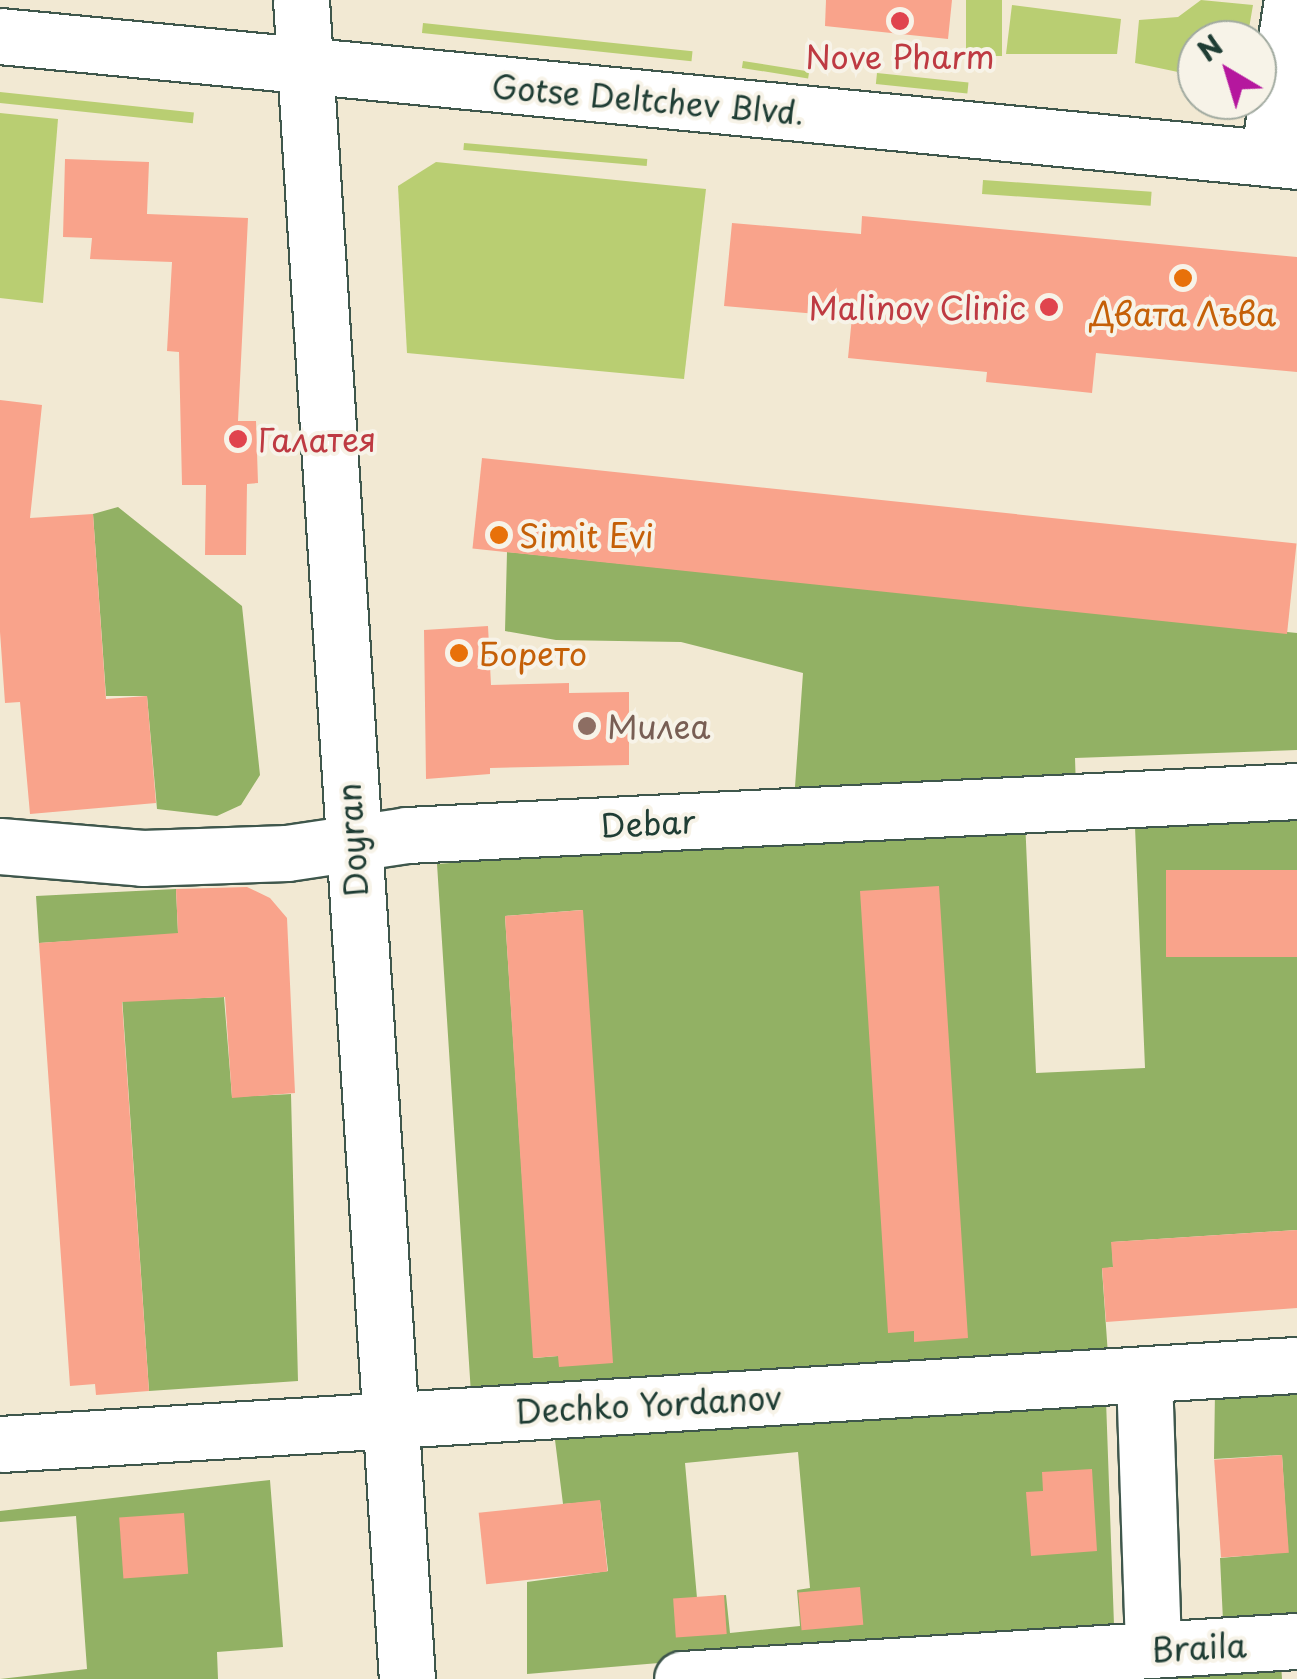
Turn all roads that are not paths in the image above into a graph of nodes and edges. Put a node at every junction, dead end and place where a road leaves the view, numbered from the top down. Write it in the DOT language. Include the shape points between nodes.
graph roads {
  1 [pos="301,0"];
  2 [pos="1292,0"];
  3 [pos="0,36"];
  4 [pos="304,65"];
  5 [pos="1283,160"];
  6 [pos="1297,791"];
  7 [pos="352,842"];
  8 [pos="0,846"];
  9 [pos="1297,1366"];
  10 [pos="1144,1375"];
  11 [pos="390,1420"];
  12 [pos="0,1444"];
  13 [pos="1297,1641"];
  14 [pos="1152,1650"];
  15 [pos="406,1679"];
  16 [pos="682,1679"];
  1 -- 4 [label="street, Doyran"];
  2 -- 5 [label="street"];
  3 -- 4 [label="street, Gotse Deltchev Blvd."];
  4 -- 5 [label="street, Gotse Deltchev Blvd."];
  4 -- 7 [label="street, Doyran"];
  6 -- 7 [label="street, Debar"];
  7 -- 8 [label="street, Debar" via="287,852 142,858"];
  7 -- 11 [label="street, Doyran"];
  9 -- 10 [label="street, Dechko Yordanov"];
  10 -- 11 [label="street, Dechko Yordanov"];
  10 -- 14 [label="street"];
  11 -- 12 [label="street, Dechko Yordanov"];
  11 -- 15 [label="street, Doyran"];
  13 -- 14 [label="street, Braila"];
  14 -- 16 [label="street, Braila"];
}
